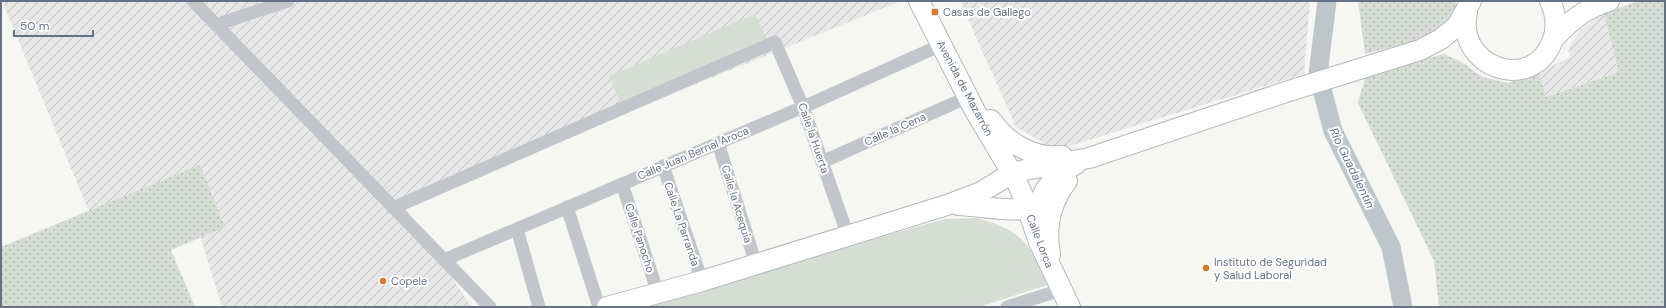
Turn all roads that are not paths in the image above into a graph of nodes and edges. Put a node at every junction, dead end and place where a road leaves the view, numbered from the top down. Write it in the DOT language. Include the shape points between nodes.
graph roads {
  1 [pos="193,1"];
  2 [pos="288,1"];
  3 [pos="919,1"];
  4 [pos="1550,1"];
  5 [pos="1609,1"];
  6 [pos="1469,6"];
  7 [pos="219,26"];
  8 [pos="1554,38"];
  9 [pos="941,45"];
  10 [pos="1420,50"];
  11 [pos="1477,56"];
  12 [pos="968,97"];
  13 [pos="803,106"];
  14 [pos="1144,140"];
  15 [pos="718,143"];
  16 [pos="1089,158"];
  17 [pos="822,162"];
  18 [pos="663,166"];
  19 [pos="1011,170"];
  20 [pos="622,184"];
  21 [pos="948,205"];
  22 [pos="1025,206"];
  23 [pos="567,207"];
  24 [pos="393,208"];
  25 [pos="517,229"];
  26 [pos="848,236"];
  27 [pos="444,260"];
  28 [pos="756,264"];
  29 [pos="702,281"];
  30 [pos="1058,283"];
  31 [pos="658,293"];
  32 [pos="1043,302"];
  33 [pos="490,307"];
  34 [pos="539,307"];
  35 [pos="599,307"];
  36 [pos="607,307"];
  37 [pos="1007,307"];
  38 [pos="1070,307"];
  1 -- 7 [label="street"];
  2 -- 7 [label="street" via="224,22"];
  3 -- 9 [label="main road, Avenida de Mazarrón"];
  4 -- 8 [label="main road" via="1556,23"];
  5 -- 8 [label="main road" via="1578,16"];
  6 -- 10 [label="main road" via="1457,26 1447,35"];
  6 -- 11 [label="main road" via="1465,23 1466,35"];
  7 -- 24 [label="street"];
  8 -- 11 [label="main road" via="1541,58 1521,69 1497,68"];
  9 -- 12 [label="main road, Avenida de Mazarrón"];
  9 -- 13 [label="street, Calle Juan Bernal Aroca"];
  9 -- 14 [label="main road" via="995,126 1010,141 1026,150 1044,156 1060,156"];
  10 -- 11 [label="main road" via="1453,48"];
  10 -- 14 [label="main road"];
  12 -- 17 [label="street, Calle la Cena"];
  12 -- 19 [label="main road, Avenida de Mazarrón"];
  13 -- 15 [label="street, Calle Juan Bernal Aroca"];
  13 -- 17 [label="street, Calle la Huerta"];
  13 -- 24 [label="street, Calle la Huerta" via="775,42"];
  14 -- 16 [label="main road"];
  15 -- 18 [label="street, Calle Juan Bernal Aroca"];
  15 -- 28 [label="street, Calle la Acequia"];
  16 -- 19 [label="main road" via="1051,166"];
  16 -- 22 [label="main road" via="1054,180"];
  16 -- 30 [label="main road" via="1064,184 1050,214 1048,236"];
  17 -- 26 [label="street, Calle la Huerta"];
  18 -- 20 [label="street, Calle Juan Bernal Aroca"];
  18 -- 29 [label="street, Calle La Parranda"];
  19 -- 21 [label="main road" via="981,192"];
  19 -- 22 [label="main road, Calle Lorca"];
  20 -- 23 [label="street, Calle Juan Bernal Aroca"];
  20 -- 31 [label="street, Calle Panocho"];
  21 -- 22 [label="main road"];
  21 -- 26 [label="main road"];
  22 -- 30 [label="main road, Calle Lorca" via="1038,242"];
  23 -- 25 [label="street, Calle Juan Bernal Aroca"];
  23 -- 35 [label="street"];
  24 -- 27 [label="street"];
  25 -- 27 [label="street, Calle Juan Bernal Aroca"];
  25 -- 34 [label="street"];
  26 -- 28 [label="main road"];
  27 -- 33 [label="street"];
  28 -- 29 [label="main road"];
  29 -- 31 [label="main road"];
  30 -- 32 [label="street"];
  30 -- 38 [label="main road, Calle Lorca"];
  31 -- 36 [label="main road"];
  32 -- 37 [label="street"];
}
